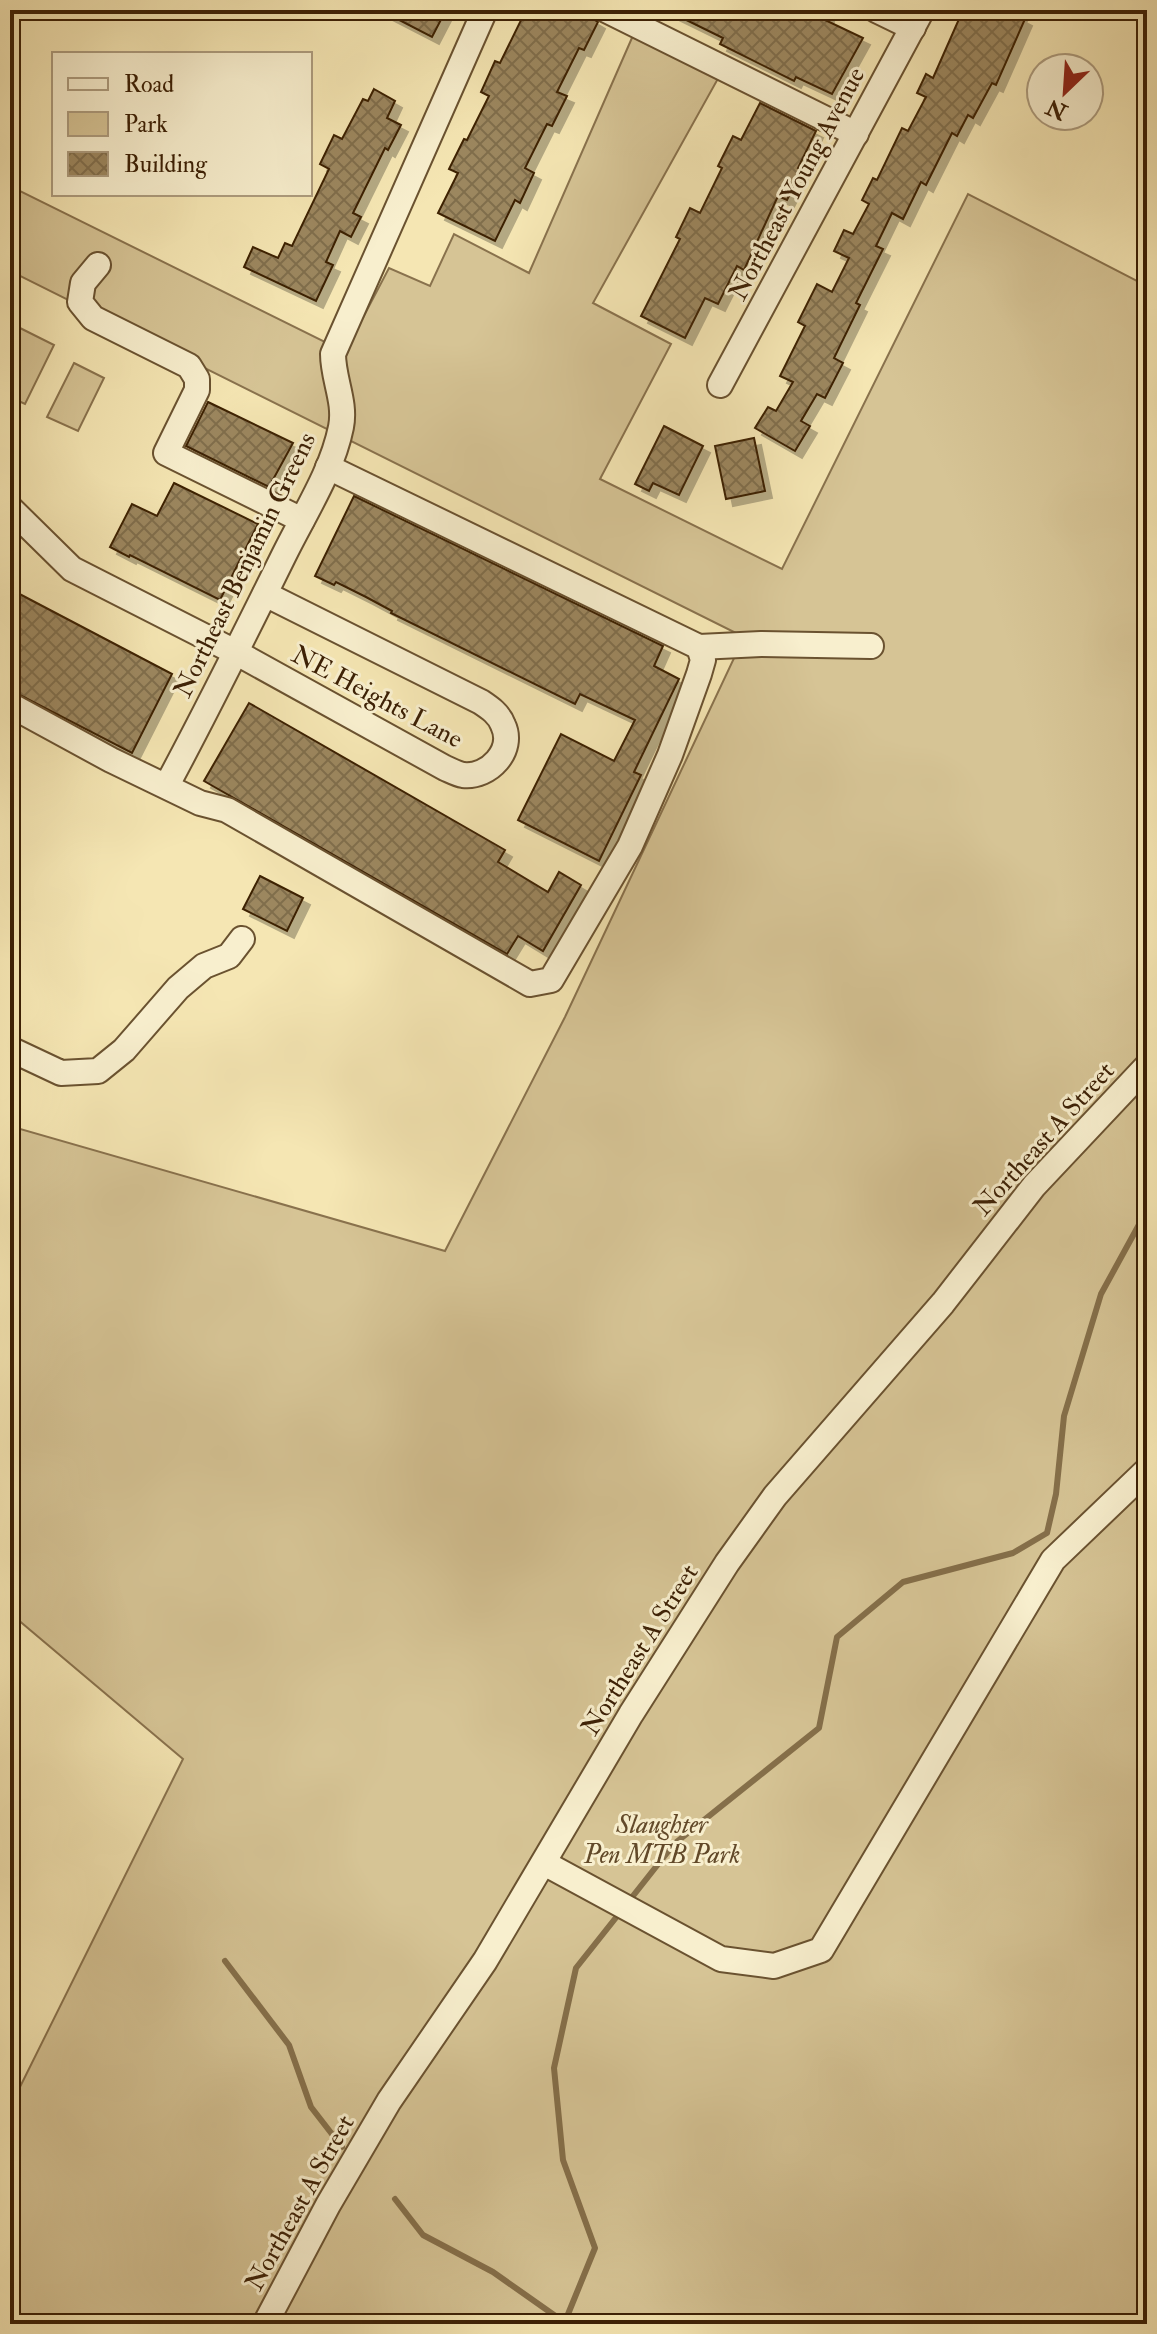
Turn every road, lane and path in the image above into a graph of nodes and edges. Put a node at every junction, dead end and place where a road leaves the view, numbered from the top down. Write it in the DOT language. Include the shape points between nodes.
graph roads {
  1 [pos="485,10"];
  2 [pos="606,10"];
  3 [pos="876,10"];
  4 [pos="918,19"];
  5 [pos="856,134"];
  6 [pos="98,265"];
  7 [pos="720,385"];
  8 [pos="328,467"];
  9 [pos="10,508"];
  10 [pos="302,520"];
  11 [pos="265,594"];
  12 [pos="871,646"];
  13 [pos="699,647"];
  14 [pos="237,653"];
  15 [pos="10,705"];
  16 [pos="167,785"];
  17 [pos="242,939"];
  18 [pos="10,1049"];
  19 [pos="1147,1066"];
  20 [pos="1147,1470"];
  21 [pos="544,1863"];
  22 [pos="265,2324"];
  1 -- 8 [label="street, Northeast Benjamin Greens" via="333,354 343,406"];
  2 -- 5 [label="street"];
  3 -- 4 [label="street"];
  4 -- 5 [label="street, Northeast Young Avenue"];
  5 -- 7 [label="street, Northeast Young Avenue"];
  6 -- 10 [label="street" via="83,283 80,302 93,318 189,366 197,379 197,390 166,453"];
  8 -- 10 [label="street, Northeast Benjamin Greens"];
  8 -- 13 [label="street"];
  9 -- 14 [label="street, NE Heights Lane" via="72,569"];
  10 -- 11 [label="street, Northeast Benjamin Greens"];
  11 -- 14 [label="street, Northeast Benjamin Greens"];
  11 -- 14 [label="street, NE Heights Lane" via="481,702 505,727 502,754 484,772 464,775 445,768"];
  12 -- 13 [label="street"];
  13 -- 16 [label="street" via="699,674 636,833 551,980 530,984 227,810"];
  14 -- 16 [label="street, Northeast Benjamin Greens"];
  15 -- 16 [label="street"];
  17 -- 18 [label="street" via="229,956 204,966 178,988 124,1050 98,1071 61,1073"];
  19 -- 21 [label="street, Northeast A Street" via="1034,1186 943,1303 775,1496 631,1714"];
  20 -- 21 [label="street" via="1053,1560 821,1950 774,1966 721,1959"];
  21 -- 22 [label="street, Northeast A Street" via="485,1961 389,2101"];
}
